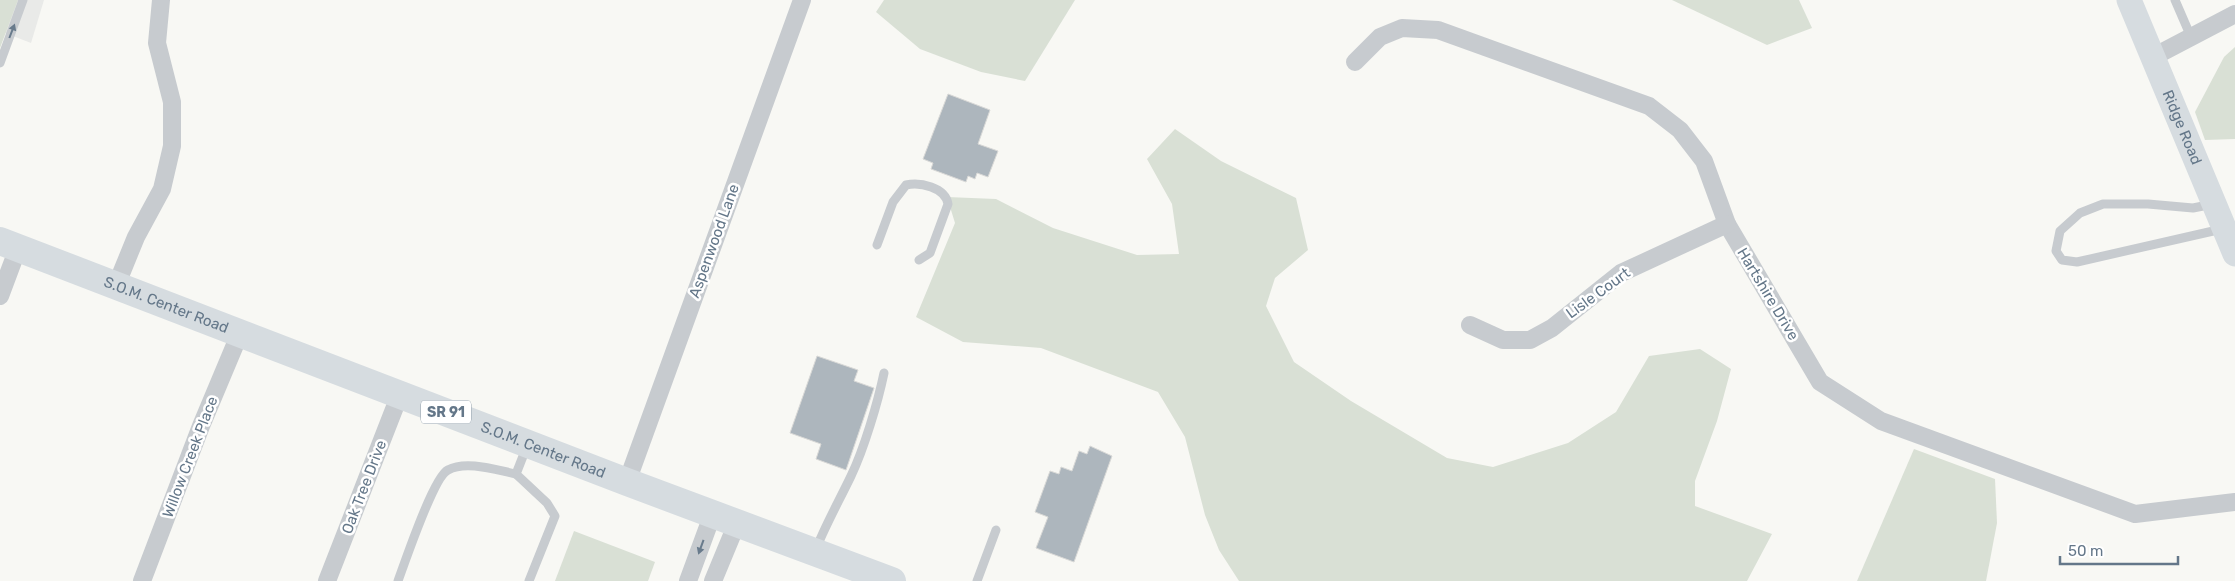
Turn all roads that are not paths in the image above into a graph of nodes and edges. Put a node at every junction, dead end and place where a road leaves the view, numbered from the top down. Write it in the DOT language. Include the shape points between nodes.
graph roads {
  1 [pos="24,0"];
  2 [pos="161,0"];
  3 [pos="802,0"];
  4 [pos="2129,0"];
  5 [pos="2175,0"];
  6 [pos="2235,14"];
  7 [pos="2191,37"];
  8 [pos="2153,57"];
  9 [pos="1355,62"];
  10 [pos="0,63"];
  11 [pos="2214,204"];
  12 [pos="1726,224"];
  13 [pos="2224,229"];
  14 [pos="9,245"];
  15 [pos="877,245"];
  16 [pos="2235,254"];
  17 [pos="920,260"];
  18 [pos="116,286"];
  19 [pos="0,296"];
  20 [pos="1470,325"];
  21 [pos="240,333"];
  22 [pos="884,373"];
  23 [pos="400,394"];
  24 [pos="528,444"];
  25 [pos="516,474"];
  26 [pos="627,482"];
  27 [pos="2235,502"];
  28 [pos="725,518"];
  29 [pos="996,530"];
  30 [pos="814,552"];
  31 [pos="142,581"];
  32 [pos="327,581"];
  33 [pos="398,581"];
  34 [pos="529,581"];
  35 [pos="688,581"];
  36 [pos="713,581"];
  37 [pos="892,581"];
  38 [pos="977,581"];
  10 -- 1 [label="lane, one-way"];
  2 -- 18 [label="street" via="157,43 172,102 172,146 162,189 136,237"];
  3 -- 26 [label="street, Aspenwood Lane"];
  4 -- 8 [label="main road, Ridge Road"];
  5 -- 7 [label="lane"];
  6 -- 7 [label="street"];
  7 -- 8 [label="street"];
  8 -- 11 [label="main road, Ridge Road"];
  9 -- 12 [label="street, Hartshire Drive" via="1380,37 1402,28 1438,30 1649,106 1680,130 1704,161"];
  11 -- 13 [label="main road, Ridge Road"];
  11 -- 13 [label="lane" via="2193,208 2103,204 2080,213 2060,231 2056,251 2062,260 2077,262"];
  12 -- 20 [label="street, Lisle Court" via="1621,273 1552,328 1530,340 1503,340"];
  12 -- 27 [label="street, Hartshire Drive" via="1820,382 1881,421 2135,514"];
  13 -- 16 [label="main road, Ridge Road"];
  14 -- 18 [label="main road, S.O.M. Center Road / SR 91"];
  14 -- 19 [label="street"];
  15 -- 17 [label="lane" via="893,202 902,188 921,184 943,193 948,204 930,253"];
  18 -- 21 [label="main road, S.O.M. Center Road / SR 91"];
  21 -- 23 [label="main road, S.O.M. Center Road / SR 91"];
  21 -- 31 [label="street, Willow Creek Place"];
  22 -- 30 [label="lane" via="852,475"];
  23 -- 24 [label="main road, S.O.M. Center Road / SR 91"];
  23 -- 32 [label="street, Oak Tree Drive"];
  24 -- 25 [label="lane"];
  24 -- 26 [label="main road, S.O.M. Center Road / SR 91"];
  25 -- 33 [label="lane" via="458,466 446,470 436,485"];
  25 -- 34 [label="lane" via="547,502 555,516"];
  26 -- 28 [label="main road, S.O.M. Center Road / SR 91"];
  28 -- 30 [label="main road, S.O.M. Center Road / SR 91"];
  28 -- 35 [label="street, one-way"];
  28 -- 36 [label="street"];
  29 -- 38 [label="lane"];
  30 -- 37 [label="main road, S.O.M. Center Road / SR 91"];
}
